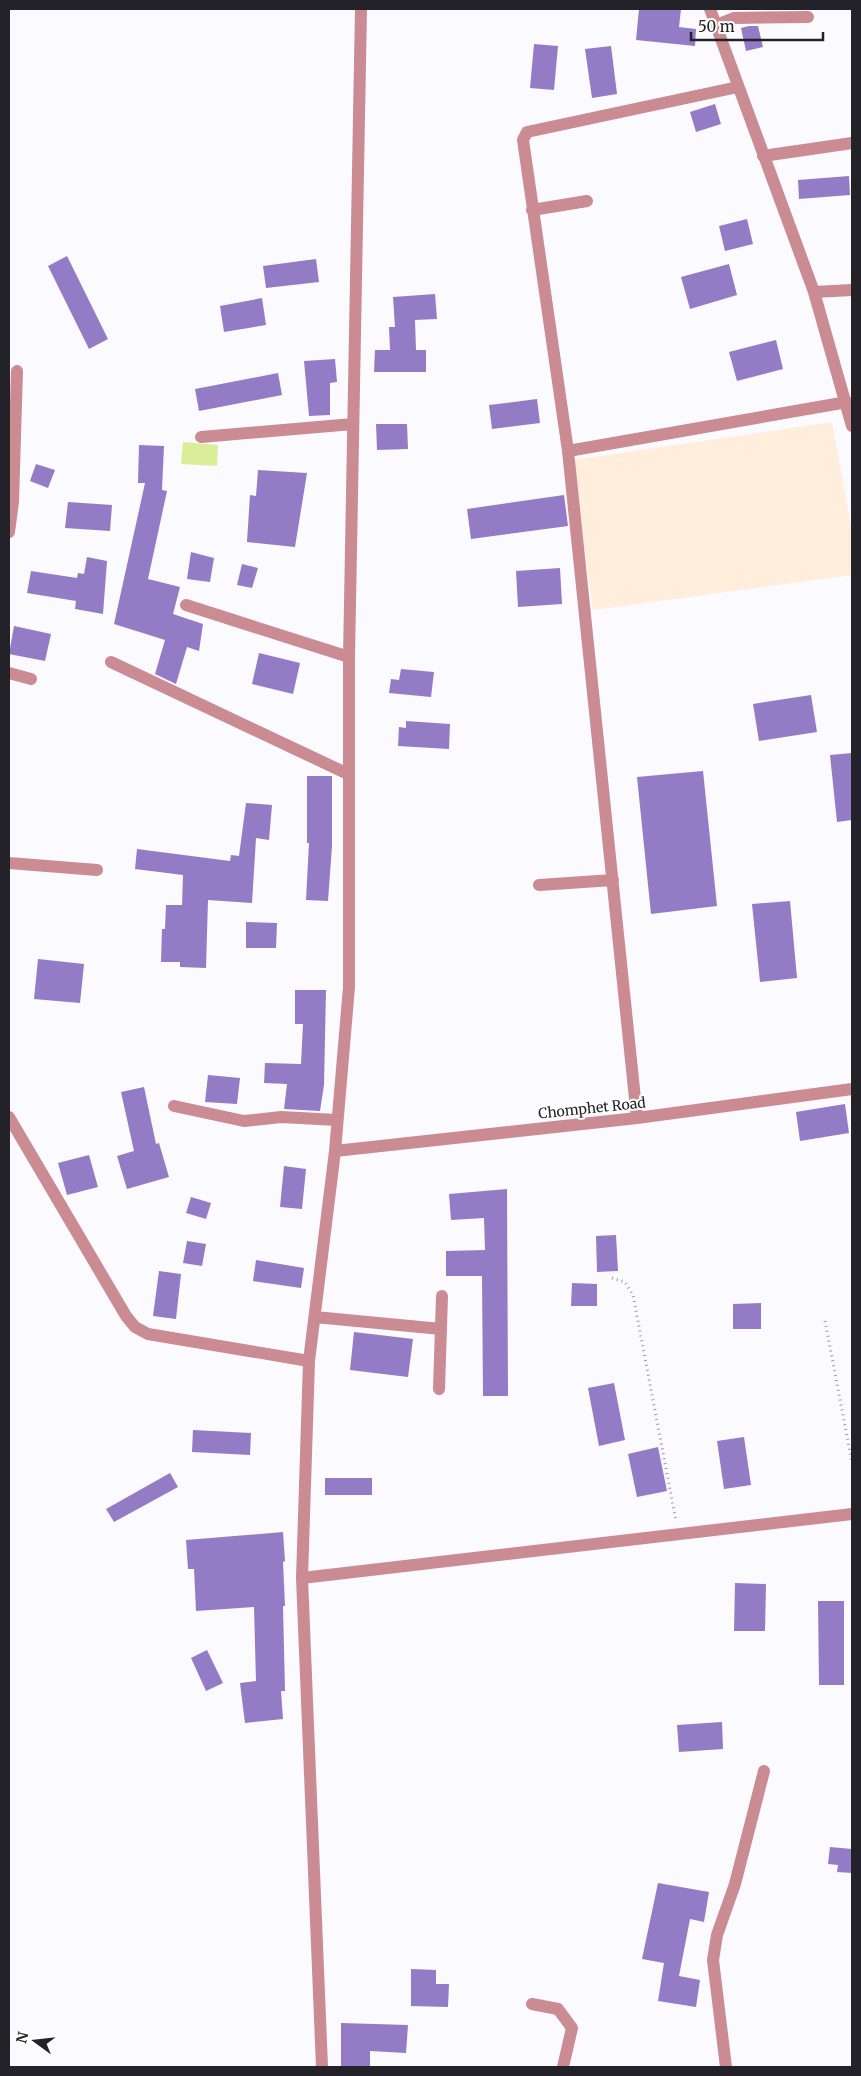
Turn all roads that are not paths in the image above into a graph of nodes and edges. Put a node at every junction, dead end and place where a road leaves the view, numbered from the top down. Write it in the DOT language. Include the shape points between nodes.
graph roads {
  1 [pos="361,9"];
  2 [pos="710,9"];
  3 [pos="808,17"];
  4 [pos="716,25"];
  5 [pos="738,87"];
  6 [pos="852,143"];
  7 [pos="763,156"];
  8 [pos="587,201"];
  9 [pos="532,210"];
  10 [pos="852,290"];
  11 [pos="814,292"];
  12 [pos="17,371"];
  13 [pos="847,402"];
  14 [pos="353,424"];
  15 [pos="852,426"];
  16 [pos="202,437"];
  17 [pos="568,451"];
  18 [pos="11,491"];
  19 [pos="9,532"];
  20 [pos="186,605"];
  21 [pos="349,657"];
  22 [pos="111,662"];
  23 [pos="9,673"];
  24 [pos="31,679"];
  25 [pos="348,774"];
  26 [pos="9,863"];
  27 [pos="97,870"];
  28 [pos="613,880"];
  29 [pos="540,885"];
  30 [pos="852,1089"];
  31 [pos="174,1106"];
  32 [pos="9,1117"];
  33 [pos="637,1118"];
  34 [pos="337,1120"];
  35 [pos="335,1151"];
  36 [pos="442,1296"];
  37 [pos="315,1318"];
  38 [pos="441,1329"];
  39 [pos="310,1361"];
  40 [pos="439,1388"];
  41 [pos="852,1514"];
  42 [pos="302,1578"];
  43 [pos="764,1772"];
  44 [pos="532,2004"];
  45 [pos="322,2067"];
  46 [pos="563,2067"];
  47 [pos="726,2067"];
  1 -- 14 [label="street"];
  2 -- 4 [label="street"];
  3 -- 4 [label="street" via="734,18"];
  4 -- 5 [label="street"];
  5 -- 7 [label="street"];
  5 -- 9 [label="street" via="527,132 523,140 524,156"];
  6 -- 7 [label="street"];
  7 -- 11 [label="street"];
  8 -- 9 [label="street"];
  9 -- 17 [label="street"];
  10 -- 11 [label="street"];
  11 -- 13 [label="street"];
  12 -- 18 [label="street"];
  13 -- 15 [label="street"];
  13 -- 17 [label="street"];
  14 -- 16 [label="street"];
  14 -- 21 [label="street"];
  17 -- 28 [label="street"];
  18 -- 19 [label="street"];
  20 -- 21 [label="street"];
  21 -- 25 [label="street"];
  22 -- 25 [label="street"];
  23 -- 24 [label="street"];
  25 -- 34 [label="street" via="349,987"];
  26 -- 27 [label="street"];
  28 -- 29 [label="street"];
  28 -- 33 [label="street"];
  30 -- 33 [label="street, Chomphet Road"];
  31 -- 34 [label="street" via="244,1121 281,1117"];
  32 -- 39 [label="street" via="135,1327 148,1334"];
  33 -- 35 [label="street, Chomphet Road"];
  34 -- 35 [label="street"];
  35 -- 37 [label="street"];
  36 -- 38 [label="street"];
  37 -- 38 [label="street"];
  37 -- 39 [label="street"];
  38 -- 40 [label="street"];
  39 -- 42 [label="street"];
  41 -- 42 [label="street"];
  42 -- 45 [label="street"];
  43 -- 47 [label="street" via="713,1960"];
  44 -- 46 [label="street" via="558,2008 572,2028"];
}
